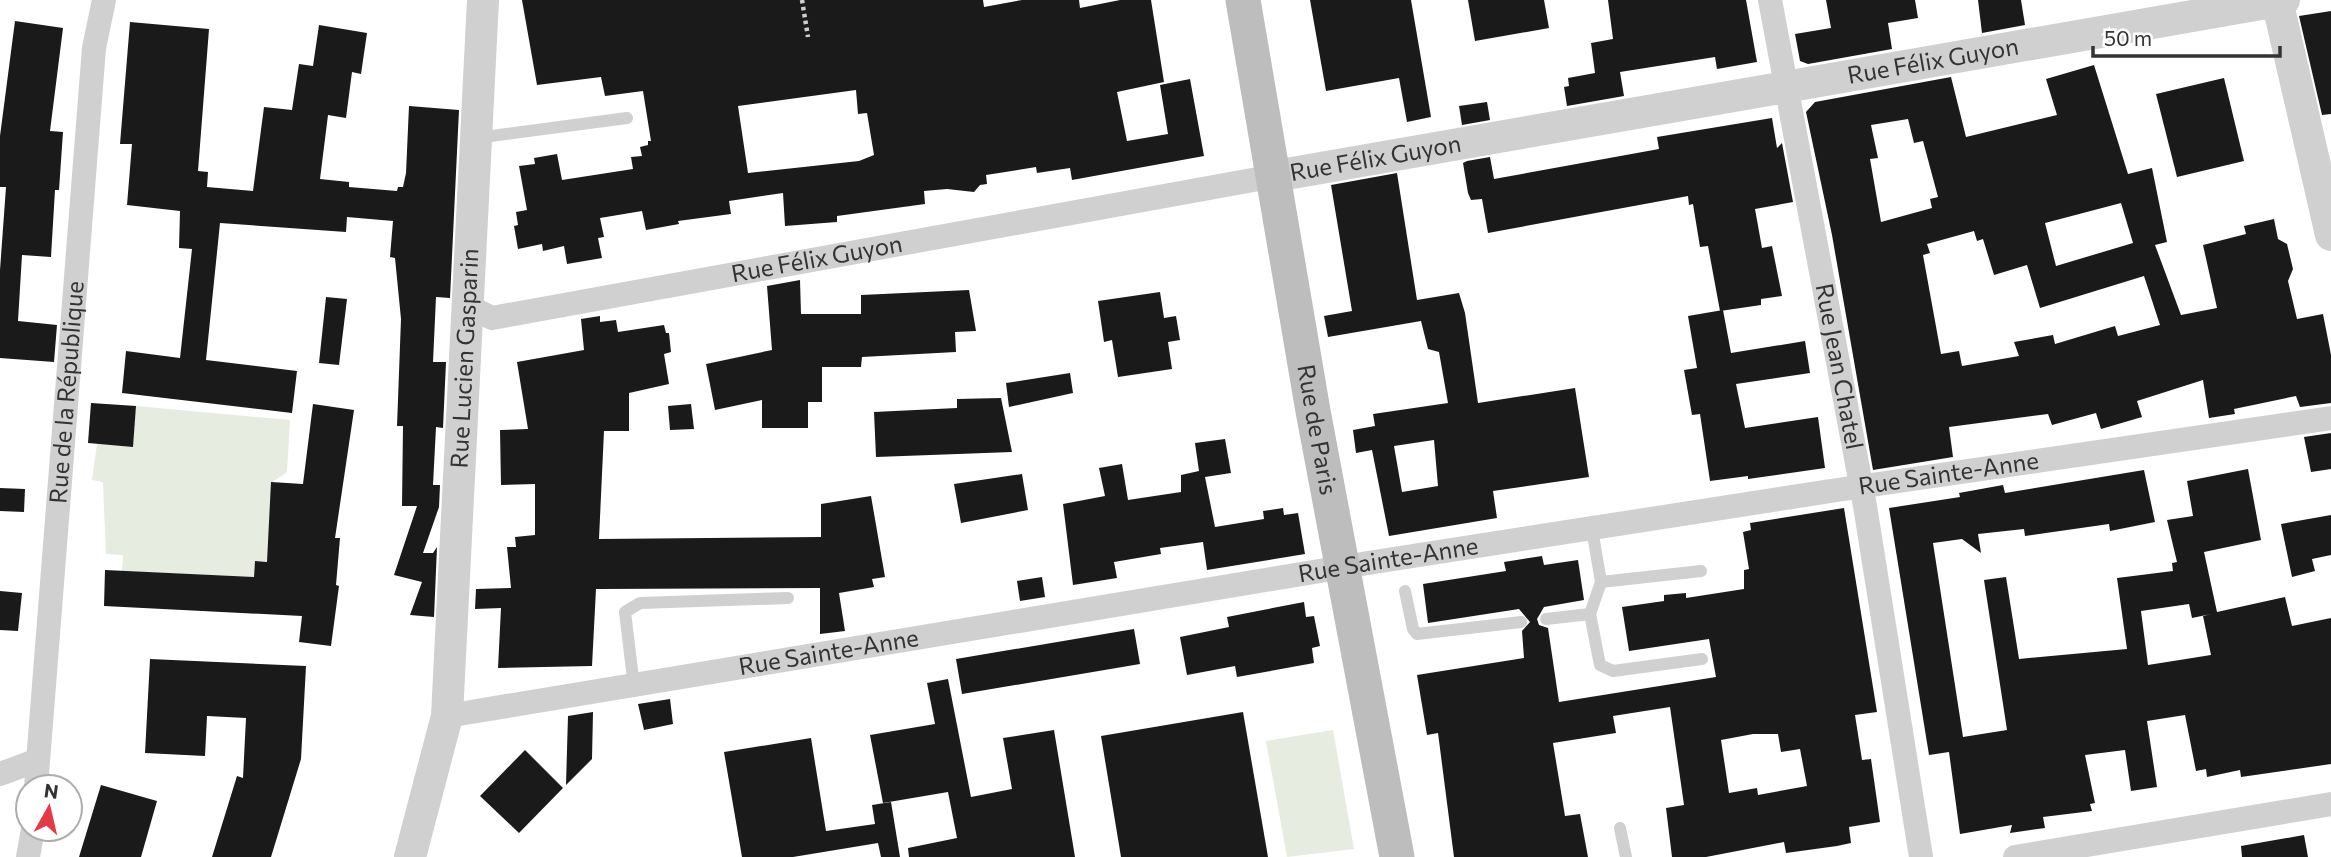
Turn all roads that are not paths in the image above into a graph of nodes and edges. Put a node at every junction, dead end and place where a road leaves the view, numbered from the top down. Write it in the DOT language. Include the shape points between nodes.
graph roads {
  1 [pos="104,0"];
  2 [pos="483,0"];
  3 [pos="1243,0"];
  4 [pos="1770,0"];
  5 [pos="2280,0"];
  6 [pos="1786,86"];
  7 [pos="627,118"];
  8 [pos="476,138"];
  9 [pos="1275,176"];
  10 [pos="2331,235"];
  11 [pos="468,306"];
  12 [pos="2331,418"];
  13 [pos="1860,489"];
  14 [pos="1592,529"];
  15 [pos="1343,567"];
  16 [pos="1701,571"];
  17 [pos="1601,582"];
  18 [pos="1405,591"];
  19 [pos="788,598"];
  20 [pos="1590,614"];
  21 [pos="1546,619"];
  22 [pos="1521,622"];
  23 [pos="1702,659"];
  24 [pos="634,687"];
  25 [pos="447,716"];
  26 [pos="38,760"];
  27 [pos="37,773"];
  28 [pos="0,774"];
  29 [pos="2331,804"];
  30 [pos="1620,828"];
  31 [pos="410,857"];
  32 [pos="1397,857"];
  33 [pos="1626,857"];
  34 [pos="1921,857"];
  35 [pos="2015,857"];
  1 -- 26 [label="street, Rue de la République" via="93,62"];
  2 -- 8 [label="street, Rue Lucien Gasparin"];
  3 -- 9 [label="main road, Rue de Paris"];
  4 -- 6 [label="street, Rue Jean Chatel"];
  5 -- 6 [label="street, Rue Félix Guyon"];
  5 -- 10 [label="street"];
  6 -- 9 [label="street, Rue Félix Guyon"];
  6 -- 13 [label="street, Rue Jean Chatel"];
  7 -- 8 [label="lane"];
  8 -- 11 [label="street, Rue Lucien Gasparin"];
  9 -- 11 [label="street, Rue Félix Guyon" via="492,318"];
  9 -- 15 [label="main road, Rue de Paris"];
  11 -- 25 [label="street, Rue Lucien Gasparin"];
  12 -- 13 [label="street, Rue Sainte-Anne"];
  13 -- 14 [label="street, Rue Sainte-Anne"];
  13 -- 34 [label="street, Rue Jean Chatel"];
  14 -- 15 [label="street, Rue Sainte-Anne"];
  14 -- 17 [label="lane"];
  15 -- 24 [label="street, Rue Sainte-Anne"];
  15 -- 32 [label="main road, Rue de Paris"];
  16 -- 17 [label="lane"];
  17 -- 20 [label="lane"];
  18 -- 22 [label="lane" via="1417,634"];
  19 -- 24 [label="lane" via="640,603 625,612"];
  20 -- 21 [label="lane"];
  20 -- 23 [label="lane" via="1605,670"];
  24 -- 25 [label="street, Rue Sainte-Anne"];
  25 -- 31 [label="street, Rue Lucien Gasparin"];
  26 -- 27 [label="street, Rue de la République"];
  26 -- 28 [label="street"];
  29 -- 35 [label="street"];
  30 -- 33 [label="lane"];
}
